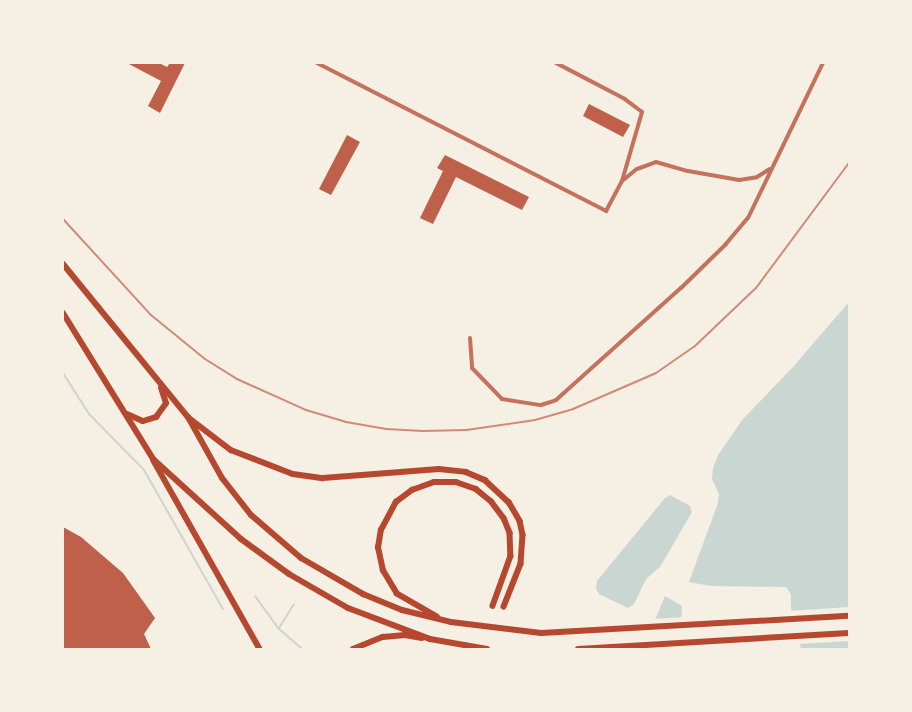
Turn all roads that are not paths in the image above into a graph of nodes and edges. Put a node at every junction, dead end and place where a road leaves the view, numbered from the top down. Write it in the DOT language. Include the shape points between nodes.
graph roads {
  1 [pos="317,63"];
  2 [pos="556,63"];
  3 [pos="823,63"];
  4 [pos="771,168"];
  5 [pos="622,181"];
  6 [pos="63,264"];
  7 [pos="63,313"];
  8 [pos="470,338"];
  9 [pos="154,374"];
  10 [pos="125,411"];
  11 [pos="188,417"];
  12 [pos="153,458"];
  13 [pos="493,606"];
  14 [pos="504,608"];
  15 [pos="849,616"];
  16 [pos="441,619"];
  17 [pos="849,633"];
  18 [pos="430,639"];
  19 [pos="260,649"];
  20 [pos="353,649"];
  21 [pos="487,649"];
  22 [pos="578,649"];
  1 -- 5 [label="street" via="606,211"];
  2 -- 5 [label="street" via="625,99 642,112"];
  3 -- 4 [label="street"];
  4 -- 5 [label="street" via="757,177 739,180 688,171 656,162 637,169"];
  4 -- 8 [label="street" via="757,204 725,245 556,400 541,405 502,399 472,368"];
  6 -- 9 [label="main road"];
  7 -- 10 [label="main road"];
  9 -- 10 [label="main road" via="165,397 163,410 155,418 147,421 135,419"];
  9 -- 11 [label="main road"];
  10 -- 12 [label="main road"];
  11 -- 14 [label="main road" via="231,450 293,474 323,478 439,469 466,472 485,480 509,502 520,521 523,535 521,564"];
  11 -- 16 [label="main road" via="232,492 277,540 326,574 363,594 402,610"];
  12 -- 18 [label="main road" via="241,539 289,574 348,608"];
  12 -- 19 [label="main road"];
  13 -- 16 [label="main road" via="511,556 510,533 504,518 492,501 476,489 456,482 434,482 412,490 396,502 384,522 378,548 383,571 397,594"];
  15 -- 16 [label="main road" via="541,633"];
  17 -- 22 [label="main road"];
  18 -- 20 [label="main road" via="388,636 371,640"];
  18 -- 21 [label="main road"];
}
